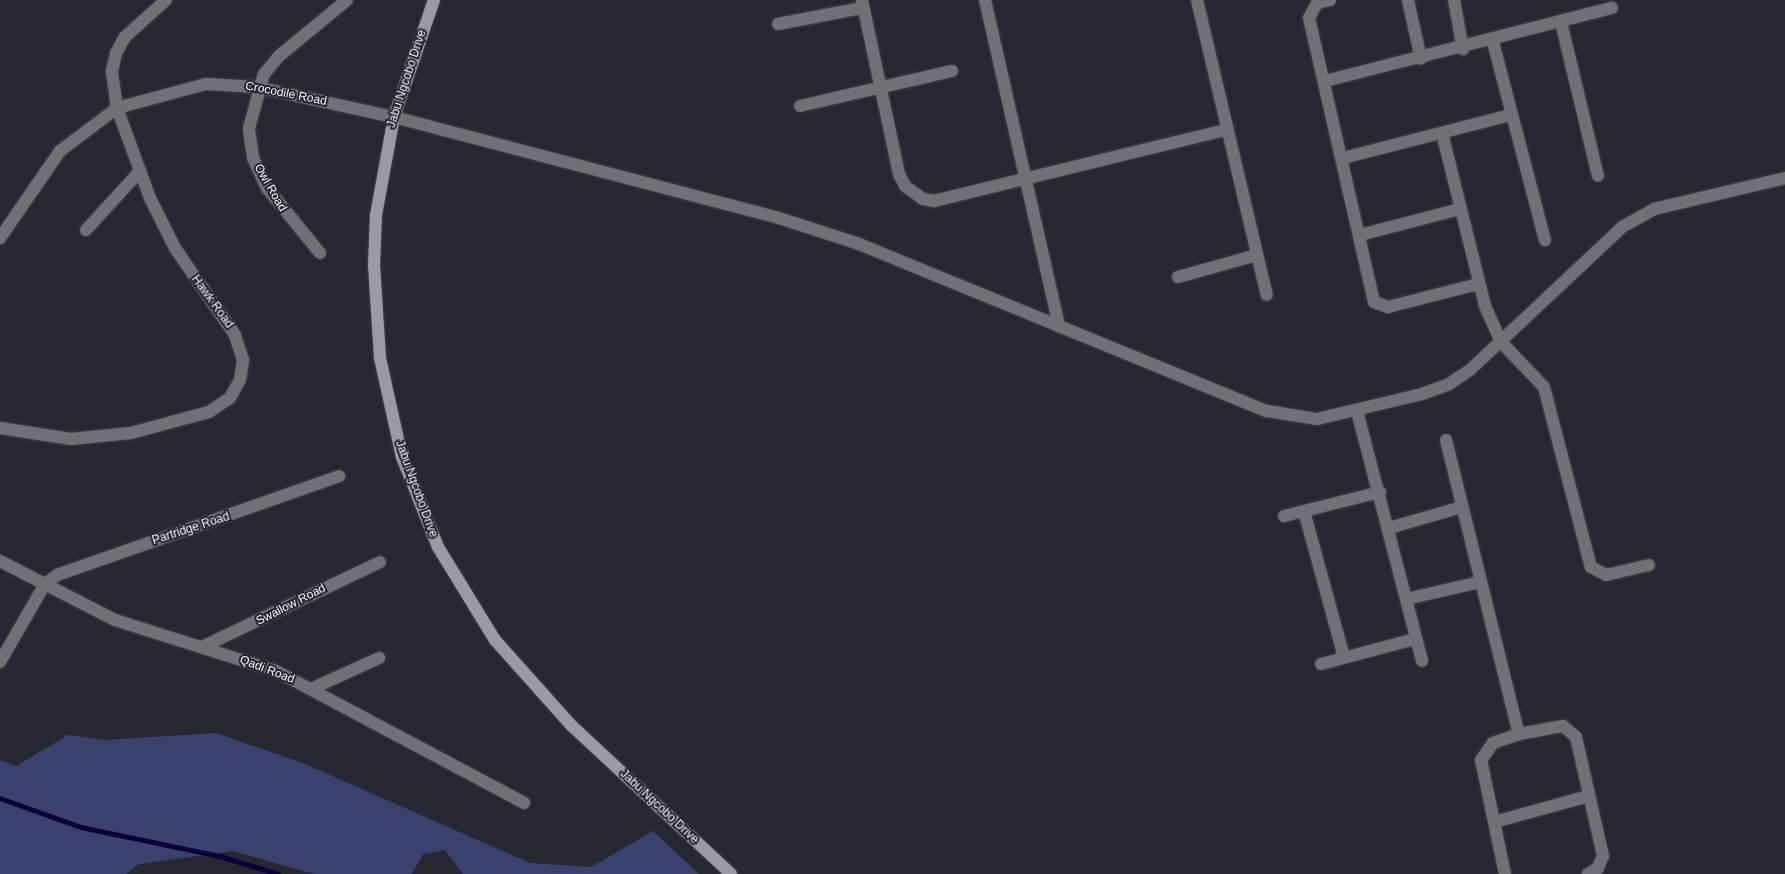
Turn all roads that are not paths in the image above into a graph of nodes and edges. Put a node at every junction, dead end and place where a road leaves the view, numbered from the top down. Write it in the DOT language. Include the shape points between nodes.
graph roads {
  1 [pos="166,0"];
  2 [pos="347,0"];
  3 [pos="434,0"];
  4 [pos="985,0"];
  5 [pos="1197,0"];
  6 [pos="1330,0"];
  7 [pos="1408,0"];
  8 [pos="1454,0"];
  9 [pos="862,4"];
  10 [pos="1612,8"];
  11 [pos="1561,22"];
  12 [pos="778,24"];
  13 [pos="1493,42"];
  14 [pos="1463,49"];
  15 [pos="1421,59"];
  16 [pos="952,71"];
  17 [pos="1325,81"];
  18 [pos="257,87"];
  19 [pos="880,87"];
  20 [pos="800,106"];
  21 [pos="117,108"];
  22 [pos="1511,115"];
  23 [pos="394,117"];
  24 [pos="1225,130"];
  25 [pos="1442,133"];
  26 [pos="1343,158"];
  27 [pos="140,171"];
  28 [pos="1598,176"];
  29 [pos="1785,178"];
  30 [pos="1025,180"];
  31 [pos="1460,209"];
  32 [pos="86,230"];
  33 [pos="1360,235"];
  34 [pos="0,238"];
  35 [pos="1545,240"];
  36 [pos="320,253"];
  37 [pos="1257,255"];
  38 [pos="1178,277"];
  39 [pos="1478,284"];
  40 [pos="1267,295"];
  41 [pos="1059,327"];
  42 [pos="1501,342"];
  43 [pos="1357,411"];
  44 [pos="0,428"];
  45 [pos="1446,440"];
  46 [pos="339,476"];
  47 [pos="1380,492"];
  48 [pos="1462,507"];
  49 [pos="1304,511"];
  50 [pos="1284,516"];
  51 [pos="1388,528"];
  52 [pos="0,561"];
  53 [pos="380,562"];
  54 [pos="1649,565"];
  55 [pos="1481,582"];
  56 [pos="45,584"];
  57 [pos="1406,599"];
  58 [pos="1415,638"];
  59 [pos="202,647"];
  60 [pos="1344,657"];
  61 [pos="379,658"];
  62 [pos="1422,661"];
  63 [pos="0,662"];
  64 [pos="1321,664"];
  65 [pos="312,689"];
  66 [pos="1519,734"];
  67 [pos="1589,796"];
  68 [pos="524,803"];
  69 [pos="1494,822"];
  70 [pos="731,874"];
  71 [pos="1505,874"];
  72 [pos="1588,874"];
  1 -- 21 [label="street, Hawk Road" via="130,31 116,53 112,70"];
  2 -- 18 [label="street, Owl Road" via="279,56"];
  3 -- 23 [label="main road, Jabu Ngcobo Drive"];
  4 -- 30 [label="street"];
  5 -- 24 [label="street"];
  6 -- 17 [label="street" via="1317,3 1310,12"];
  7 -- 15 [label="street"];
  8 -- 14 [label="street"];
  9 -- 12 [label="street"];
  9 -- 19 [label="street"];
  10 -- 11 [label="street"];
  11 -- 13 [label="street"];
  11 -- 28 [label="street"];
  13 -- 14 [label="street"];
  13 -- 22 [label="street"];
  14 -- 15 [label="street"];
  15 -- 17 [label="street"];
  16 -- 19 [label="street"];
  17 -- 26 [label="street"];
  18 -- 21 [label="street, Crocodile Road" via="206,84"];
  18 -- 23 [label="street, Crocodile Road"];
  18 -- 36 [label="street, Owl Road" via="249,128 253,158 276,202"];
  19 -- 20 [label="street"];
  19 -- 30 [label="street" via="899,174 913,193 934,202"];
  21 -- 27 [label="street, Hawk Road"];
  21 -- 34 [label="street, Crocodile Road" via="60,151"];
  22 -- 25 [label="street"];
  22 -- 35 [label="street"];
  23 -- 41 [label="street, Crocodile Road" via="779,218 859,244"];
  23 -- 70 [label="main road, Jabu Ngcobo Drive" via="376,215 374,265 379,349 402,457 438,547 495,640 530,683"];
  24 -- 30 [label="street"];
  24 -- 37 [label="street"];
  25 -- 26 [label="street"];
  25 -- 31 [label="street"];
  26 -- 33 [label="street"];
  27 -- 32 [label="street"];
  27 -- 44 [label="street, Hawk Road" via="175,248 236,335 243,360 235,390 209,412 107,437 49,437"];
  29 -- 42 [label="street, Crocodile Road" via="1668,204 1638,218 1599,248"];
  30 -- 41 [label="street"];
  31 -- 33 [label="street"];
  31 -- 39 [label="street"];
  33 -- 39 [label="street" via="1372,296 1381,307"];
  37 -- 38 [label="street"];
  37 -- 40 [label="street"];
  39 -- 42 [label="street"];
  41 -- 43 [label="street, Crocodile Road" via="1268,411 1316,418"];
  42 -- 43 [label="street, Crocodile Road" via="1449,384"];
  42 -- 54 [label="street" via="1544,387 1591,567 1606,575"];
  43 -- 47 [label="street"];
  45 -- 48 [label="street"];
  46 -- 56 [label="street, Partridge Road" via="69,570"];
  47 -- 49 [label="street"];
  47 -- 51 [label="street"];
  48 -- 51 [label="street"];
  48 -- 55 [label="street"];
  49 -- 50 [label="street"];
  49 -- 60 [label="street"];
  51 -- 57 [label="street"];
  52 -- 56 [label="street, Qadi Road"];
  53 -- 59 [label="street, Swallow Road"];
  55 -- 57 [label="street"];
  55 -- 66 [label="street"];
  56 -- 59 [label="street, Qadi Road" via="115,620"];
  56 -- 63 [label="street"];
  57 -- 58 [label="street"];
  58 -- 60 [label="street"];
  58 -- 62 [label="street"];
  59 -- 65 [label="street, Qadi Road" via="262,665"];
  60 -- 64 [label="street"];
  61 -- 65 [label="street"];
  65 -- 68 [label="street, Qadi Road"];
  66 -- 67 [label="street" via="1558,726 1571,730"];
  66 -- 69 [label="street" via="1493,743 1483,752"];
  67 -- 69 [label="street"];
  67 -- 72 [label="street" via="1603,856 1598,868"];
  69 -- 71 [label="street"];
}
